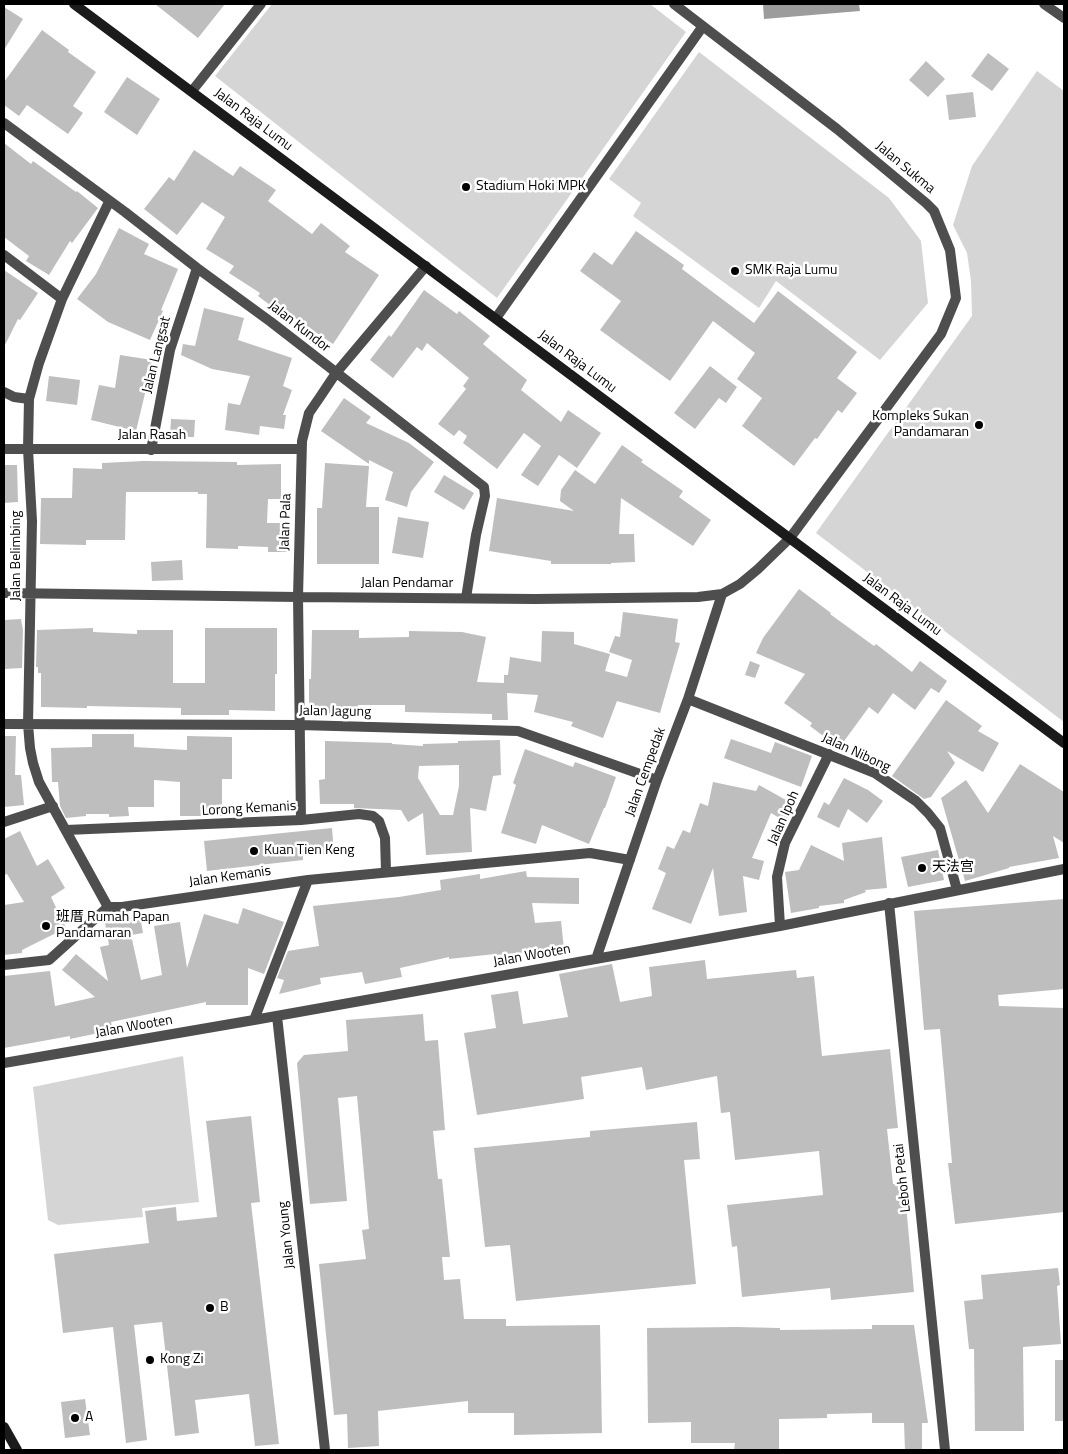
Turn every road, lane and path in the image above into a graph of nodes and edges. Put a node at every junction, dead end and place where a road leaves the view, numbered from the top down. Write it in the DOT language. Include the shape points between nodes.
graph roads {
  1 [pos="74,4"];
  2 [pos="261,4"];
  3 [pos="674,4"];
  4 [pos="1044,4"];
  5 [pos="1064,18"];
  6 [pos="703,26"];
  7 [pos="192,91"];
  8 [pos="4,123"];
  9 [pos="109,202"];
  10 [pos="4,255"];
  11 [pos="426,266"];
  12 [pos="196,268"];
  13 [pos="62,299"];
  14 [pos="496,318"];
  15 [pos="336,373"];
  16 [pos="4,392"];
  17 [pos="30,399"];
  18 [pos="4,449"];
  19 [pos="28,449"];
  20 [pos="301,449"];
  21 [pos="151,450"];
  22 [pos="790,538"];
  23 [pos="4,593"];
  24 [pos="30,594"];
  25 [pos="722,594"];
  26 [pos="298,598"];
  27 [pos="466,598"];
  28 [pos="688,699"];
  29 [pos="4,724"];
  30 [pos="28,724"];
  31 [pos="300,725"];
  32 [pos="1064,743"];
  33 [pos="829,754"];
  34 [pos="657,780"];
  35 [pos="53,806"];
  36 [pos="301,820"];
  37 [pos="4,822"];
  38 [pos="66,830"];
  39 [pos="630,860"];
  40 [pos="1064,869"];
  41 [pos="386,872"];
  42 [pos="308,880"];
  43 [pos="956,890"];
  44 [pos="889,903"];
  45 [pos="108,907"];
  46 [pos="780,926"];
  47 [pos="596,959"];
  48 [pos="4,965"];
  49 [pos="277,1016"];
  50 [pos="254,1020"];
  51 [pos="4,1063"];
  52 [pos="4,1427"];
  53 [pos="17,1450"];
  54 [pos="325,1450"];
  55 [pos="945,1450"];
  1 -- 7 [label="street, Jalan Raja Lumu"];
  2 -- 7 [label="street"];
  3 -- 6 [label="street, Jalan Sukma"];
  4 -- 5 [label="street"];
  6 -- 14 [label="street"];
  6 -- 22 [label="street, Jalan Sukma" via="837,129 926,203 934,212 950,250 956,298 941,334"];
  7 -- 11 [label="street, Jalan Raja Lumu"];
  8 -- 9 [label="street, Jalan Kundor"];
  9 -- 12 [label="street, Jalan Kundor"];
  9 -- 13 [label="street, Jalan Belimbing"];
  10 -- 13 [label="street"];
  11 -- 14 [label="street, Jalan Raja Lumu"];
  11 -- 15 [label="street, Jalan Pala"];
  12 -- 15 [label="street, Jalan Kundor"];
  12 -- 21 [label="street, Jalan Langsat" via="170,350"];
  13 -- 17 [label="street, Jalan Belimbing"];
  14 -- 22 [label="street, Jalan Raja Lumu"];
  15 -- 20 [label="street, Jalan Pala" via="310,413"];
  15 -- 27 [label="street, Jalan Kundor" via="484,487"];
  16 -- 17 [label="street"];
  17 -- 19 [label="street, Jalan Belimbing"];
  18 -- 19 [label="street, Jalan Rasah"];
  19 -- 21 [label="street, Jalan Rasah"];
  19 -- 24 [label="street, Jalan Belimbing" via="32,521"];
  20 -- 21 [label="street, Jalan Rasah"];
  20 -- 26 [label="street, Jalan Pala"];
  22 -- 25 [label="street, Jalan Pendamar" via="740,584"];
  22 -- 32 [label="street, Jalan Raja Lumu"];
  23 -- 24 [label="street, Jalan Pendamar"];
  24 -- 26 [label="street, Jalan Pendamar"];
  24 -- 30 [label="street, Jalan Belimbing"];
  25 -- 27 [label="street, Jalan Pendamar" via="676,598"];
  25 -- 28 [label="street, Jalan Cempedak"];
  26 -- 27 [label="street, Jalan Pendamar"];
  26 -- 31 [label="street, Jalan Pala"];
  28 -- 33 [label="street, Jalan Nibong"];
  28 -- 34 [label="street, Jalan Cempedak"];
  29 -- 30 [label="street, Jalan Jagung"];
  30 -- 31 [label="street, Jalan Jagung"];
  30 -- 35 [label="street, Jalan Belimbing" via="33,763 39,782"];
  31 -- 34 [label="street, Jalan Jagung" via="518,730"];
  31 -- 36 [label="street, Jalan Pala"];
  33 -- 43 [label="street, Jalan Nibong" via="874,773 928,813 940,828"];
  33 -- 46 [label="street, Jalan Ipoh" via="785,843 777,877"];
  34 -- 39 [label="street, Jalan Cempedak"];
  35 -- 37 [label="street"];
  35 -- 38 [label="street, Jalan Belimbing"];
  36 -- 38 [label="street, Lorong Kemanis"];
  36 -- 41 [label="street, Lorong Kemanis" via="359,814 373,816 379,821 385,838"];
  38 -- 45 [label="street, Jalan Belimbing"];
  39 -- 41 [label="street, Jalan Kemanis" via="590,853"];
  39 -- 47 [label="street, Jalan Cempedak"];
  40 -- 43 [label="street, Jalan Wooten"];
  41 -- 42 [label="street, Jalan Kemanis"];
  42 -- 45 [label="street, Jalan Kemanis"];
  42 -- 50 [label="street"];
  43 -- 44 [label="street, Jalan Wooten"];
  44 -- 46 [label="street, Jalan Wooten"];
  44 -- 55 [label="street, Leboh Petai"];
  45 -- 48 [label="street" via="49,960"];
  46 -- 47 [label="street, Jalan Wooten"];
  47 -- 49 [label="street, Jalan Wooten"];
  49 -- 50 [label="street, Jalan Wooten"];
  49 -- 54 [label="street, Jalan Young"];
  50 -- 51 [label="street, Jalan Wooten"];
  52 -- 53 [label="street"];
}
